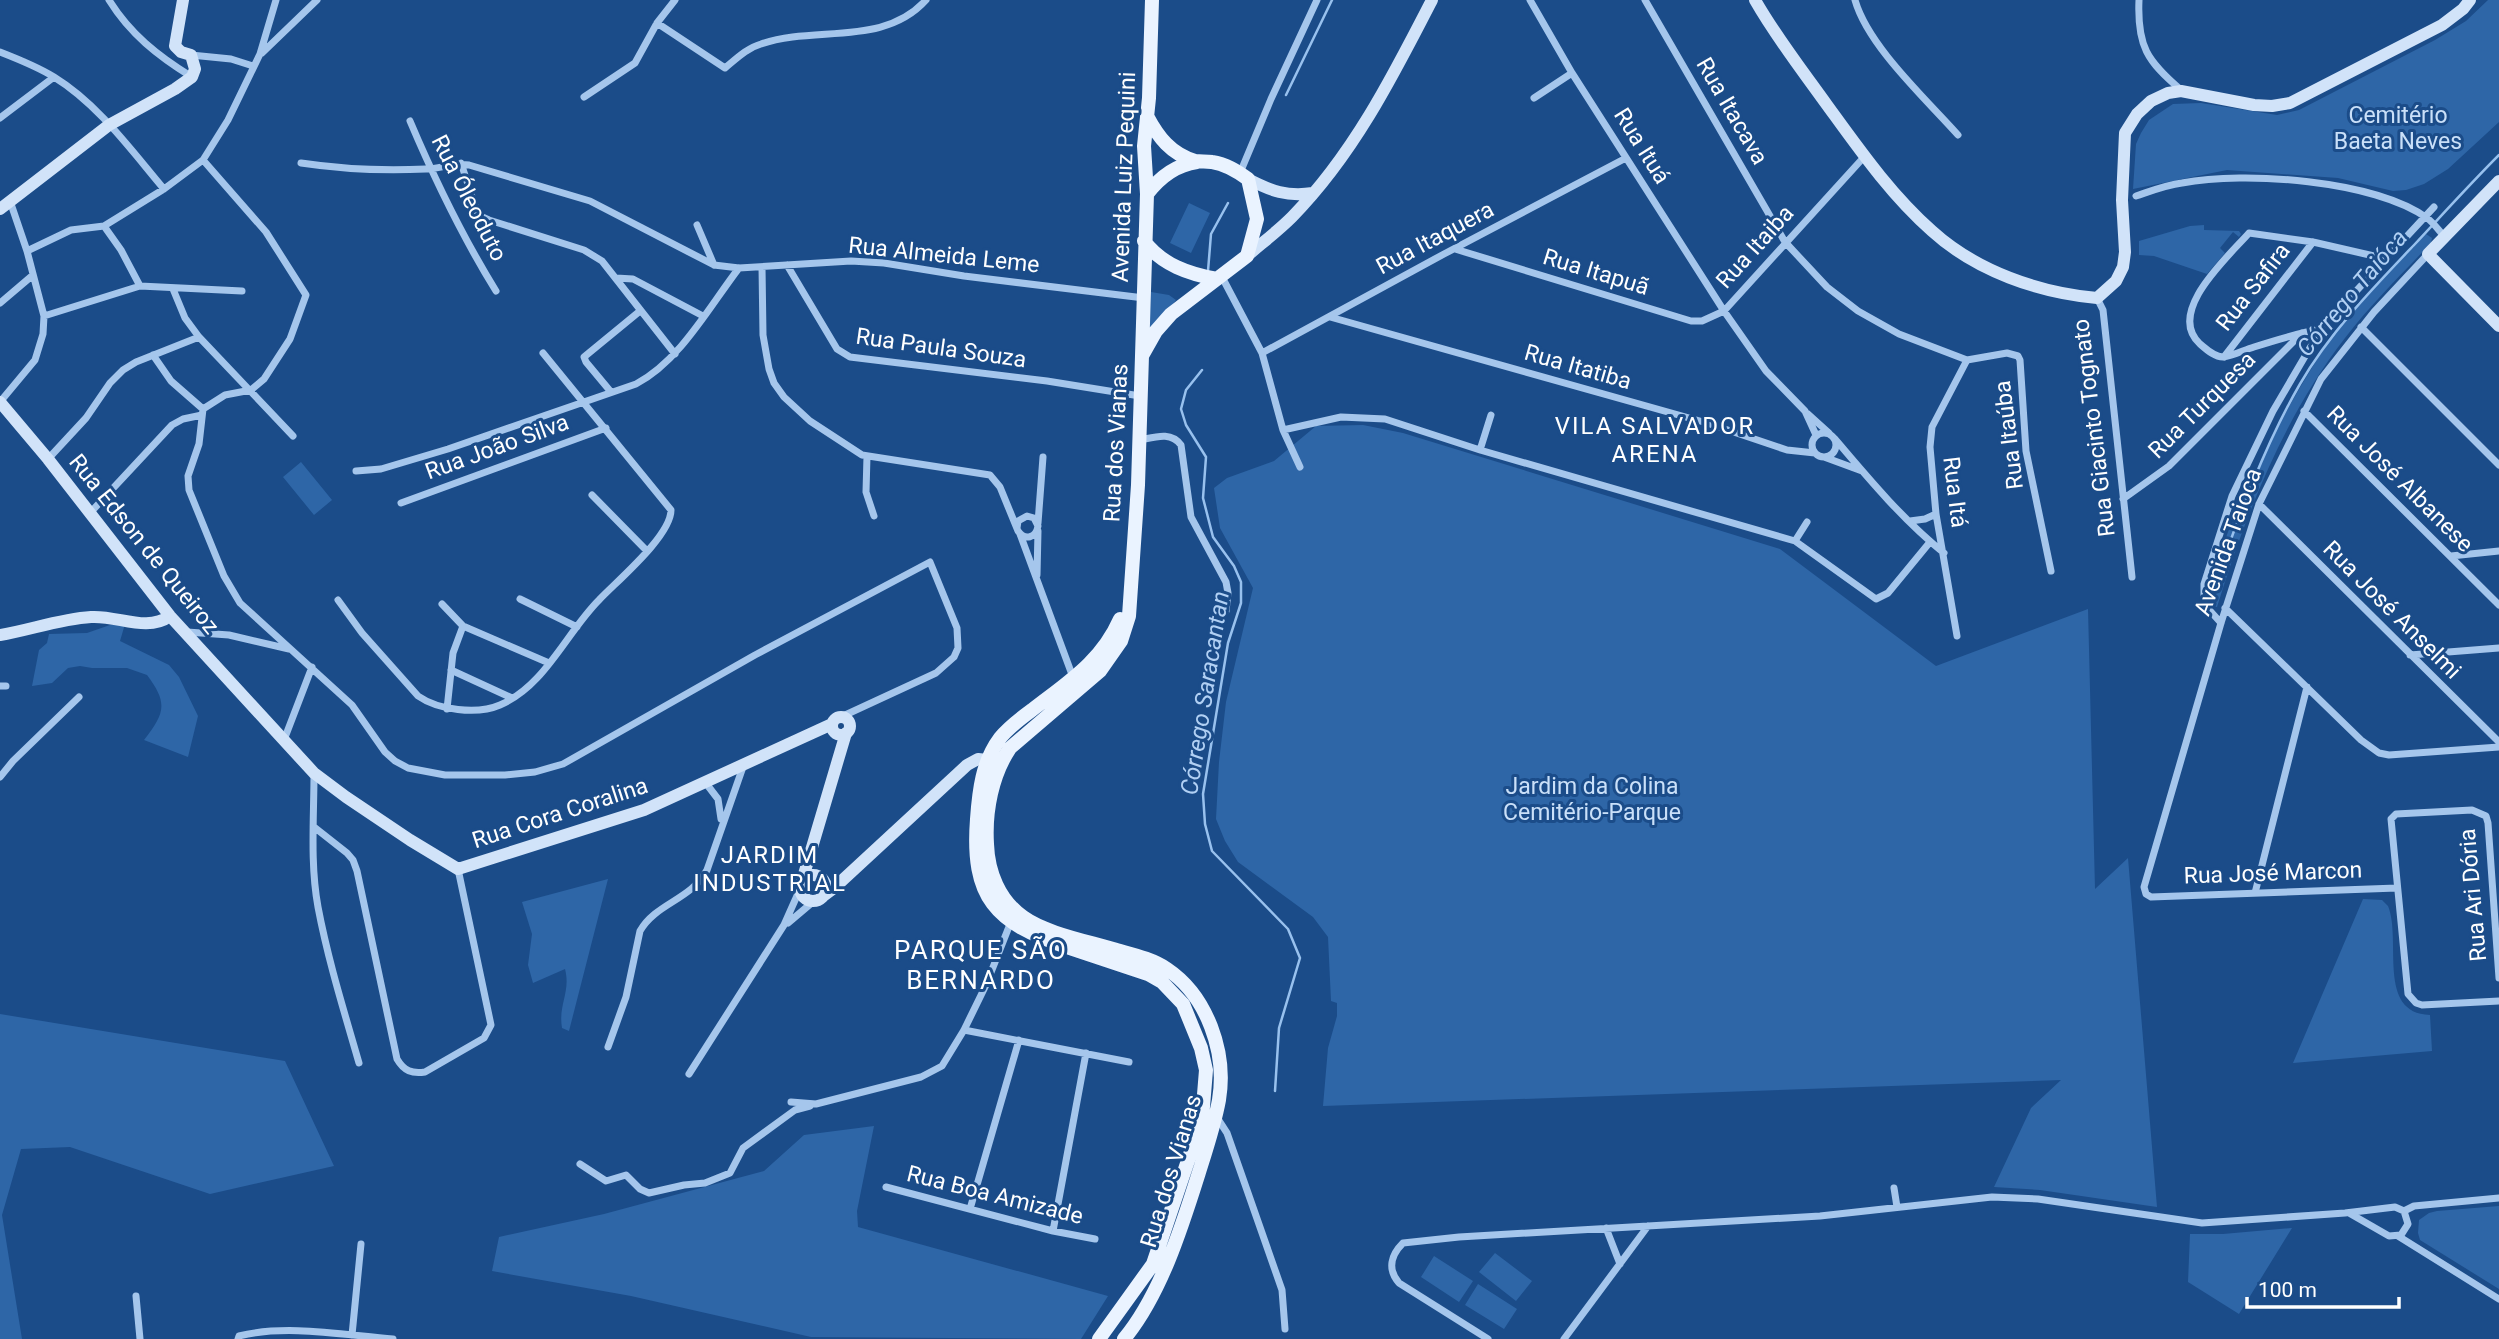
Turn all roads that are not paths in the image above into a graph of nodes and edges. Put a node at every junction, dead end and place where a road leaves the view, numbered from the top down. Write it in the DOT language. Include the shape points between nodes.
graph roads {
  1 [pos="108,0"];
  2 [pos="183,0"];
  3 [pos="276,0"];
  4 [pos="317,0"];
  5 [pos="675,0"];
  6 [pos="926,0"];
  7 [pos="1152,0"];
  8 [pos="1317,0"];
  9 [pos="1432,0"];
  10 [pos="1530,0"];
  11 [pos="1645,0"];
  12 [pos="1755,0"];
  13 [pos="1854,0"];
  14 [pos="2139,0"];
  15 [pos="2470,0"];
  16 [pos="657,23"];
  17 [pos="0,52"];
  18 [pos="260,54"];
  19 [pos="191,55"];
  20 [pos="253,66"];
  21 [pos="1572,74"];
  22 [pos="54,77"];
  23 [pos="192,77"];
  24 [pos="2181,91"];
  25 [pos="584,97"];
  26 [pos="1534,97"];
  27 [pos="1146,114"];
  28 [pos="0,118"];
  29 [pos="410,121"];
  30 [pos="109,125"];
  31 [pos="1958,135"];
  32 [pos="1864,157"];
  33 [pos="1626,158"];
  34 [pos="204,160"];
  35 [pos="1198,162"];
  36 [pos="301,163"];
  37 [pos="457,164"];
  38 [pos="434,169"];
  39 [pos="1244,176"];
  40 [pos="2499,181"];
  41 [pos="164,189"];
  42 [pos="1313,193"];
  43 [pos="1147,194"];
  44 [pos="2136,196"];
  45 [pos="5,205"];
  46 [pos="2434,207"];
  47 [pos="2428,219"];
  48 [pos="697,225"];
  49 [pos="104,226"];
  50 [pos="2441,233"];
  51 [pos="1144,242"];
  52 [pos="1785,242"];
  53 [pos="2313,242"];
  54 [pos="1455,249"];
  55 [pos="27,251"];
  56 [pos="2428,254"];
  57 [pos="1247,256"];
  58 [pos="2387,259"];
  59 [pos="714,265"];
  60 [pos="786,265"];
  61 [pos="762,267"];
  62 [pos="739,268"];
  63 [pos="33,275"];
  64 [pos="616,278"];
  65 [pos="1220,278"];
  66 [pos="140,286"];
  67 [pos="173,289"];
  68 [pos="242,291"];
  69 [pos="496,291"];
  70 [pos="1144,298"];
  71 [pos="2096,298"];
  72 [pos="0,303"];
  73 [pos="640,311"];
  74 [pos="1724,311"];
  75 [pos="44,316"];
  76 [pos="703,316"];
  77 [pos="1330,317"];
  78 [pos="2498,323"];
  79 [pos="2361,327"];
  80 [pos="2321,329"];
  81 [pos="2303,332"];
  82 [pos="199,337"];
  83 [pos="543,353"];
  84 [pos="1262,353"];
  85 [pos="675,354"];
  86 [pos="153,355"];
  87 [pos="1142,355"];
  88 [pos="2224,357"];
  89 [pos="1967,360"];
  90 [pos="251,390"];
  91 [pos="609,392"];
  92 [pos="1140,396"];
  93 [pos="587,400"];
  94 [pos="0,402"];
  95 [pos="1805,411"];
  96 [pos="2304,411"];
  97 [pos="203,412"];
  98 [pos="1491,415"];
  99 [pos="606,428"];
  100 [pos="1283,430"];
  101 [pos="1816,435"];
  102 [pos="293,436"];
  103 [pos="1832,436"];
  104 [pos="1139,440"];
  105 [pos="1480,450"];
  106 [pos="1815,453"];
  107 [pos="867,456"];
  108 [pos="1043,457"];
  109 [pos="1824,457"];
  110 [pos="48,459"];
  111 [pos="2499,465"];
  112 [pos="1300,467"];
  113 [pos="356,471"];
  114 [pos="1863,471"];
  115 [pos="592,495"];
  116 [pos="2123,499"];
  117 [pos="401,503"];
  118 [pos="2259,504"];
  119 [pos="90,513"];
  120 [pos="1936,514"];
  121 [pos="874,516"];
  122 [pos="1910,521"];
  123 [pos="1807,522"];
  124 [pos="1038,526"];
  125 [pos="1018,531"];
  126 [pos="1795,541"];
  127 [pos="1930,542"];
  128 [pos="647,551"];
  129 [pos="2499,551"];
  130 [pos="1944,553"];
  131 [pos="2451,556"];
  132 [pos="2051,571"];
  133 [pos="2132,577"];
  134 [pos="1037,579"];
  135 [pos="520,599"];
  136 [pos="338,600"];
  137 [pos="442,604"];
  138 [pos="2499,605"];
  139 [pos="2225,608"];
  140 [pos="1226,611"];
  141 [pos="170,616"];
  142 [pos="2221,623"];
  143 [pos="463,626"];
  144 [pos="577,627"];
  145 [pos="187,632"];
  146 [pos="0,635"];
  147 [pos="1957,636"];
  148 [pos="2499,648"];
  149 [pos="293,650"];
  150 [pos="2410,655"];
  151 [pos="549,663"];
  152 [pos="313,667"];
  153 [pos="451,670"];
  154 [pos="1075,684"];
  155 [pos="2307,687"];
  156 [pos="79,698"];
  157 [pos="512,698"];
  158 [pos="447,709"];
  159 [pos="837,720"];
  160 [pos="284,740"];
  161 [pos="2499,745"];
  162 [pos="994,761"];
  163 [pos="744,763"];
  164 [pos="314,773"];
  165 [pos="0,777"];
  166 [pos="705,782"];
  167 [pos="721,824"];
  168 [pos="314,827"];
  169 [pos="814,841"];
  170 [pos="458,869"];
  171 [pos="852,871"];
  172 [pos="821,879"];
  173 [pos="801,885"];
  174 [pos="2397,888"];
  175 [pos="2255,893"];
  176 [pos="2151,897"];
  177 [pos="818,899"];
  178 [pos="1013,917"];
  179 [pos="784,925"];
  180 [pos="2499,978"];
  181 [pos="2499,1001"];
  182 [pos="964,1030"];
  183 [pos="1019,1040"];
  184 [pos="608,1047"];
  185 [pos="1086,1053"];
  186 [pos="1129,1062"];
  187 [pos="359,1063"];
  188 [pos="689,1074"];
  189 [pos="791,1102"];
  190 [pos="814,1104"];
  191 [pos="1216,1116"];
  192 [pos="580,1164"];
  193 [pos="886,1187"];
  194 [pos="1894,1188"];
  195 [pos="2499,1198"];
  196 [pos="1897,1207"];
  197 [pos="970,1209"];
  198 [pos="2404,1211"];
  199 [pos="2349,1213"];
  200 [pos="2381,1219"];
  201 [pos="1648,1226"];
  202 [pos="1606,1228"];
  203 [pos="1054,1231"];
  204 [pos="2398,1236"];
  205 [pos="1095,1240"];
  206 [pos="361,1244"];
  207 [pos="1620,1264"];
  208 [pos="136,1296"];
  209 [pos="2499,1299"];
  210 [pos="1285,1329"];
  211 [pos="352,1335"];
  212 [pos="140,1339"];
  213 [pos="238,1339"];
  214 [pos="393,1339"];
  215 [pos="1100,1339"];
  216 [pos="1124,1339"];
  217 [pos="1488,1339"];
  218 [pos="1564,1339"];
  1 -- 23 [label="street" via="145,45"];
  2 -- 19 [label="street" via="175,46"];
  3 -- 18 [label="street"];
  4 -- 18 [label="street"];
  5 -- 16 [label="street"];
  6 -- 16 [label="street" via="891,25 763,43 725,68"];
  7 -- 27 [label="main road, Avenida Luiz Pequini"];
  8 -- 39 [label="street" via="1271,99"];
  9 -- 42 [label="street, Rua dos Vianas" via="1379,102"];
  10 -- 21 [label="street, Rua Ituá"];
  11 -- 52 [label="street, Rua Itacava"];
  12 -- 32 [label="street"];
  13 -- 31 [label="street" via="1877,44"];
  14 -- 24 [label="street" via="2146,52"];
  15 -- 24 [label="street" via="2442,25 2290,103 2254,105"];
  16 -- 25 [label="street" via="635,63"];
  17 -- 22 [label="street"];
  18 -- 20 [label="street"];
  19 -- 20 [label="street"];
  19 -- 23 [label="street"];
  20 -- 34 [label="street"];
  21 -- 26 [label="street"];
  21 -- 33 [label="street, Rua Ituá"];
  22 -- 28 [label="street"];
  22 -- 30 [label="street"];
  23 -- 30 [label="street"];
  24 -- 71 [label="street, Rua Giacinto Tognato" via="2151,101 2125,134 2123,267 2116,281"];
  27 -- 35 [label="main road" via="1161,139"];
  27 -- 43 [label="main road, Avenida Luiz Pequini"];
  29 -- 38 [label="street, Rua Óleoduto"];
  30 -- 41 [label="street"];
  30 -- 45 [label="street"];
  32 -- 52 [label="street, Rua Itaiba"];
  32 -- 71 [label="street" via="1932,232 1954,248 2034,286"];
  33 -- 54 [label="street, Rua Itaquera"];
  33 -- 74 [label="street, Rua Ituá"];
  34 -- 41 [label="street"];
  34 -- 90 [label="street" via="266,232 306,295 285,348"];
  35 -- 39 [label="main road" via="1213,162"];
  35 -- 43 [label="main road" via="1172,169"];
  36 -- 38 [label="street"];
  37 -- 38 [label="street"];
  37 -- 59 [label="street, Rua Almeida Leme" via="590,201"];
  37 -- 64 [label="street" via="482,218 584,250 602,261"];
  38 -- 69 [label="street, Rua Óleoduto" via="465,239"];
  39 -- 42 [label="street" via="1293,196"];
  39 -- 57 [label="main road" via="1257,219"];
  40 -- 50 [label="street, Avenida Taioca"];
  41 -- 49 [label="street"];
  42 -- 57 [label="street, Rua dos Vianas"];
  43 -- 51 [label="main road, Avenida Luiz Pequini"];
  44 -- 47 [label="street" via="2180,183 2252,178 2359,191"];
  45 -- 55 [label="street"];
  46 -- 47 [label="street"];
  47 -- 50 [label="street"];
  47 -- 58 [label="street"];
  48 -- 59 [label="street"];
  49 -- 55 [label="street" via="71,230"];
  49 -- 66 [label="street"];
  50 -- 56 [label="street, Avenida Taioca"];
  51 -- 65 [label="main road" via="1178,269"];
  51 -- 70 [label="main road, Avenida Luiz Pequini"];
  52 -- 74 [label="street, Rua Itaiba"];
  52 -- 89 [label="street, Rua Itaúba" via="1827,287 1858,311 1899,334"];
  53 -- 58 [label="street"];
  53 -- 88 [label="street, Rua Safira"];
  53 -- 88 [label="street" via="2249,233 2208,279 2193,303 2192,332 2209,352"];
  54 -- 74 [label="street, Rua Itapuã" via="1691,321"];
  54 -- 77 [label="street, Rua Itaquera"];
  55 -- 63 [label="street"];
  56 -- 78 [label="street"];
  56 -- 79 [label="street, Avenida Taioca"];
  57 -- 65 [label="main road, Rua dos Vianas"];
  58 -- 80 [label="street"];
  59 -- 62 [label="street, Rua Almeida Leme"];
  60 -- 61 [label="street, Rua Almeida Leme"];
  60 -- 70 [label="street, Rua Almeida Leme" via="862,262"];
  60 -- 92 [label="street, Rua Paula Souza" via="837,349 850,357"];
  61 -- 62 [label="street, Rua Almeida Leme"];
  61 -- 107 [label="street" via="763,335 774,383 810,421"];
  62 -- 76 [label="street"];
  63 -- 72 [label="street"];
  63 -- 75 [label="street"];
  64 -- 73 [label="street"];
  64 -- 76 [label="street" via="633,279"];
  65 -- 84 [label="street"];
  65 -- 87 [label="main road, Rua dos Vianas" via="1171,314"];
  66 -- 67 [label="street"];
  66 -- 75 [label="street"];
  67 -- 68 [label="street"];
  67 -- 82 [label="street"];
  70 -- 87 [label="main road, Avenida Luiz Pequini"];
  71 -- 116 [label="street, Rua Giacinto Tognato" via="2103,310"];
  73 -- 85 [label="street"];
  73 -- 91 [label="street" via="584,357"];
  74 -- 95 [label="street, Rua Itaiba" via="1766,371"];
  75 -- 94 [label="street" via="35,360"];
  76 -- 85 [label="street"];
  77 -- 84 [label="street, Rua Itaquera"];
  77 -- 106 [label="street, Rua Itatiba" via="1707,423 1787,450"];
  79 -- 96 [label="street, Avenida Taioca" via="2321,379"];
  79 -- 111 [label="street"];
  80 -- 81 [label="street"];
  80 -- 142 [label="street" via="2273,411 2232,496 2204,584 2204,604"];
  81 -- 88 [label="street"];
  81 -- 116 [label="street, Rua Turquesa" via="2169,466"];
  82 -- 86 [label="street"];
  82 -- 90 [label="street"];
  83 -- 93 [label="street"];
  84 -- 100 [label="street"];
  85 -- 91 [label="street" via="650,377"];
  86 -- 97 [label="street" via="171,381"];
  86 -- 110 [label="street" via="123,370"];
  87 -- 92 [label="main road, Rua dos Vianas"];
  89 -- 120 [label="street, Rua Itá" via="1931,427"];
  89 -- 132 [label="street, Rua Itaúba" via="2007,353 2020,360 2026,451"];
  90 -- 97 [label="street" via="225,395"];
  90 -- 102 [label="street"];
  91 -- 93 [label="street"];
  92 -- 104 [label="main road, Rua dos Vianas"];
  93 -- 99 [label="street"];
  93 -- 113 [label="street" via="448,449 381,469"];
  94 -- 110 [label="street, Rua Edson de Queiroz"];
  95 -- 101 [label="street, Rua Itaiba"];
  95 -- 103 [label="street"];
  96 -- 118 [label="street, Avenida Taioca"];
  96 -- 131 [label="street, Rua José Albanese"];
  97 -- 119 [label="street" via="163,433"];
  97 -- 149 [label="street" via="200,444 188,475 189,490 231,590"];
  98 -- 105 [label="street"];
  99 -- 117 [label="street, Rua João Silva"];
  99 -- 128 [label="street" via="671,510 669,522"];
  100 -- 105 [label="street" via="1341,417 1369,417"];
  100 -- 112 [label="street"];
  101 -- 103 [label="street"];
  101 -- 106 [label="street"];
  103 -- 109 [label="street" via="1835,452"];
  103 -- 114 [label="street"];
  104 -- 140 [label="street" via="1167,436 1181,445 1191,517 1226,582"];
  104 -- 154 [label="main road, Rua dos Vianas" via="1130,602 1104,650"];
  105 -- 126 [label="street"];
  106 -- 109 [label="street"];
  107 -- 121 [label="street" via="866,492"];
  107 -- 125 [label="street" via="990,475 1000,487"];
  108 -- 124 [label="street"];
  109 -- 114 [label="street"];
  110 -- 119 [label="street, Rua Edson de Queiroz"];
  114 -- 122 [label="street"];
  115 -- 128 [label="street"];
  116 -- 133 [label="street, Rua Giacinto Tognato"];
  118 -- 139 [label="street, Avenida Taioca"];
  118 -- 150 [label="street, Rua José Anselmi"];
  119 -- 141 [label="street, Rua Edson de Queiroz"];
  120 -- 122 [label="street"];
  120 -- 130 [label="street, Rua Itá"];
  122 -- 127 [label="street"];
  123 -- 126 [label="street"];
  124 -- 125 [label="street" via="1032,536"];
  124 -- 125 [label="street" via="1027,516 1018,521"];
  124 -- 134 [label="street"];
  125 -- 134 [label="street"];
  126 -- 127 [label="street" via="1876,599 1888,593"];
  127 -- 130 [label="street"];
  128 -- 144 [label="street"];
  129 -- 131 [label="street"];
  130 -- 147 [label="street, Rua Itá"];
  131 -- 138 [label="street, Rua José Albanese"];
  134 -- 154 [label="street"];
  135 -- 144 [label="street"];
  136 -- 158 [label="street" via="418,696"];
  137 -- 143 [label="street"];
  139 -- 142 [label="street, Avenida Taioca"];
  139 -- 155 [label="street"];
  141 -- 145 [label="street, Rua Edson de Queiroz"];
  141 -- 146 [label="street" via="160,624 93,616"];
  142 -- 176 [label="street, Avenida Taioca" via="2144,881"];
  143 -- 151 [label="street"];
  143 -- 153 [label="street"];
  144 -- 151 [label="street"];
  145 -- 149 [label="street" via="240,637"];
  145 -- 160 [label="street, Rua Edson de Queiroz"];
  148 -- 150 [label="street"];
  149 -- 152 [label="street"];
  150 -- 161 [label="street, Rua José Anselmi"];
  151 -- 157 [label="street"];
  152 -- 159 [label="street, Rua Cora Coralina" via="352,705 385,752 408,768 445,775 535,772 563,764 930,562 959,638 954,657 936,673"];
  152 -- 160 [label="street"];
  153 -- 157 [label="street"];
  153 -- 158 [label="street"];
  154 -- 162 [label="main road, Rua dos Vianas" via="1006,732"];
  155 -- 161 [label="street" via="2379,753"];
  155 -- 175 [label="street"];
  156 -- 165 [label="street"];
  157 -- 158 [label="street" via="486,709"];
  159 -- 163 [label="street, Rua Cora Coralina"];
  159 -- 169 [label="street" via="833,730 846,733"];
  160 -- 164 [label="street, Rua Edson de Queiroz"];
  162 -- 171 [label="street" via="978,759 967,765"];
  162 -- 178 [label="main road, Rua dos Vianas" via="979,795 977,867 994,907"];
  163 -- 166 [label="street, Rua Cora Coralina"];
  163 -- 167 [label="street"];
  164 -- 168 [label="street"];
  164 -- 170 [label="street, Rua Cora Coralina"];
  166 -- 167 [label="street" via="718,799"];
  166 -- 170 [label="street, Rua Cora Coralina" via="644,810"];
  167 -- 184 [label="street" via="701,881 654,914 640,931 626,997"];
  168 -- 170 [label="street" via="347,853 358,871 397,1059 415,1073 425,1072 484,1038 491,1026"];
  168 -- 187 [label="street" via="317,906"];
  169 -- 172 [label="street" via="813,859"];
  169 -- 173 [label="street"];
  171 -- 172 [label="street"];
  171 -- 177 [label="street"];
  172 -- 173 [label="street" via="807,876"];
  172 -- 177 [label="street" via="825,890"];
  173 -- 177 [label="street" via="803,897"];
  173 -- 179 [label="street"];
  174 -- 175 [label="street, Rua José Marcon"];
  174 -- 180 [label="street, Rua Ari Dória" via="2391,819 2396,814 2472,810 2486,816"];
  174 -- 181 [label="street" via="2405,987 2411,999 2422,1005"];
  175 -- 176 [label="street, Rua José Marcon"];
  177 -- 179 [label="street"];
  178 -- 182 [label="street"];
  178 -- 191 [label="main road, Rua dos Vianas" via="1146,959 1179,979 1196,998 1214,1036 1220,1066"];
  178 -- 215 [label="main road, Rua dos Vianas" via="1035,936 1162,982 1183,1004 1206,1070 1202,1119 1153,1264"];
  179 -- 188 [label="street"];
  182 -- 183 [label="street"];
  182 -- 190 [label="street" via="949,1057 932,1073"];
  183 -- 185 [label="street"];
  183 -- 197 [label="street"];
  185 -- 186 [label="street"];
  185 -- 203 [label="street"];
  189 -- 190 [label="street"];
  190 -- 192 [label="street" via="795,1111 743,1148 730,1173 705,1183 649,1193 626,1175 607,1181"];
  191 -- 210 [label="street" via="1227,1133 1282,1290"];
  191 -- 216 [label="main road, Rua dos Vianas" via="1190,1202 1153,1296"];
  193 -- 197 [label="street, Rua Boa Amizade"];
  194 -- 196 [label="street"];
  195 -- 198 [label="street" via="2414,1206"];
  196 -- 199 [label="street" via="2017,1197 2202,1223"];
  196 -- 201 [label="street"];
  197 -- 203 [label="street, Rua Boa Amizade"];
  198 -- 200 [label="street" via="2395,1207"];
  198 -- 204 [label="street" via="2408,1224"];
  199 -- 200 [label="street"];
  199 -- 200 [label="street"];
  200 -- 204 [label="street" via="2389,1236"];
  201 -- 202 [label="street"];
  201 -- 207 [label="street"];
  202 -- 207 [label="street"];
  202 -- 217 [label="street" via="1403,1243 1391,1264 1399,1283"];
  203 -- 205 [label="street, Rua Boa Amizade"];
  204 -- 209 [label="street"];
  206 -- 211 [label="street"];
  207 -- 218 [label="street"];
  208 -- 212 [label="street"];
  211 -- 213 [label="street" via="276,1331"];
  211 -- 214 [label="street"];
}
